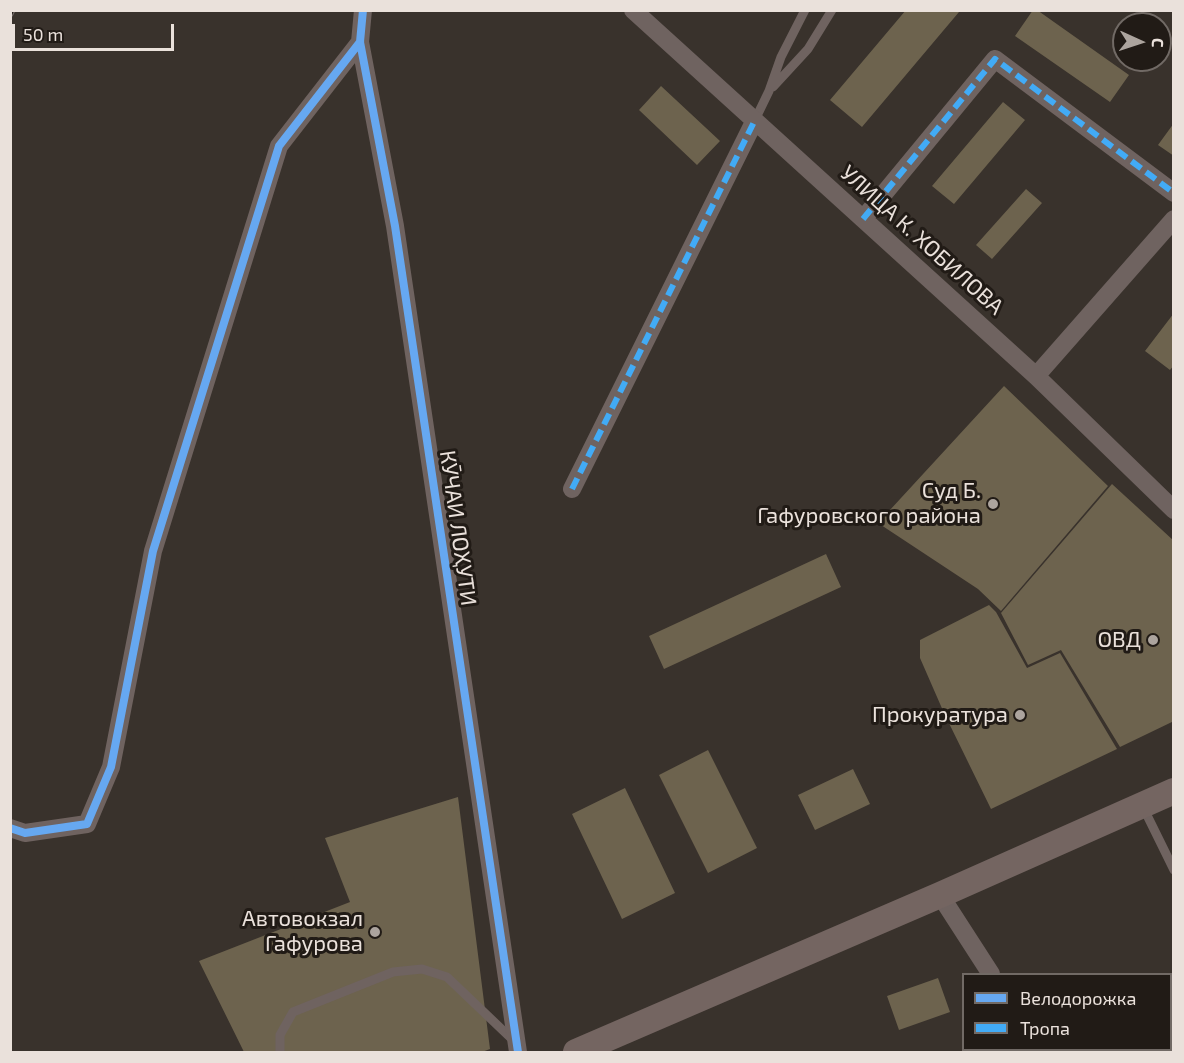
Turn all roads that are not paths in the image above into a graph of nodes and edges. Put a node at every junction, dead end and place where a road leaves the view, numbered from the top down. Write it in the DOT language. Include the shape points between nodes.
graph roads {
  1 [pos="363,10"];
  2 [pos="633,10"];
  3 [pos="805,10"];
  4 [pos="832,10"];
  5 [pos="360,42"];
  6 [pos="769,91"];
  7 [pos="753,122"];
  8 [pos="1173,193"];
  9 [pos="863,219"];
  10 [pos="1173,219"];
  11 [pos="1036,376"];
  12 [pos="572,489"];
  13 [pos="1173,510"];
  14 [pos="1173,790"];
  15 [pos="1142,805"];
  16 [pos="10,828"];
  17 [pos="1173,870"];
  18 [pos="940,895"];
  19 [pos="990,973"];
  20 [pos="518,1048"];
  21 [pos="280,1053"];
  22 [pos="576,1053"];
  1 -- 5 [label="street, КӮЧАИ ЛОҲУТИ"];
  2 -- 7 [label="street, УЛИЦА К. ХОБИЛОВА"];
  3 -- 6 [label="lane"];
  4 -- 6 [label="lane" via="808,49"];
  5 -- 16 [label="street" via="279,146 153,551 111,767 87,824 26,833"];
  5 -- 20 [label="street, КӮЧАИ ЛОҲУТИ" via="395,226"];
  6 -- 7 [label="lane"];
  7 -- 9 [label="street, УЛИЦА К. ХОБИЛОВА"];
  7 -- 12 [label="street"];
  8 -- 9 [label="street" via="995,58"];
  9 -- 11 [label="street, УЛИЦА К. ХОБИЛОВА"];
  10 -- 11 [label="street"];
  11 -- 13 [label="street, УЛИЦА К. ХОБИЛОВА"];
  14 -- 15 [label="street"];
  15 -- 17 [label="lane"];
  15 -- 18 [label="street"];
  18 -- 19 [label="street"];
  18 -- 22 [label="street"];
  20 -- 21 [label="lane" via="447,977 422,969 393,972 293,1012 280,1035"];
}
